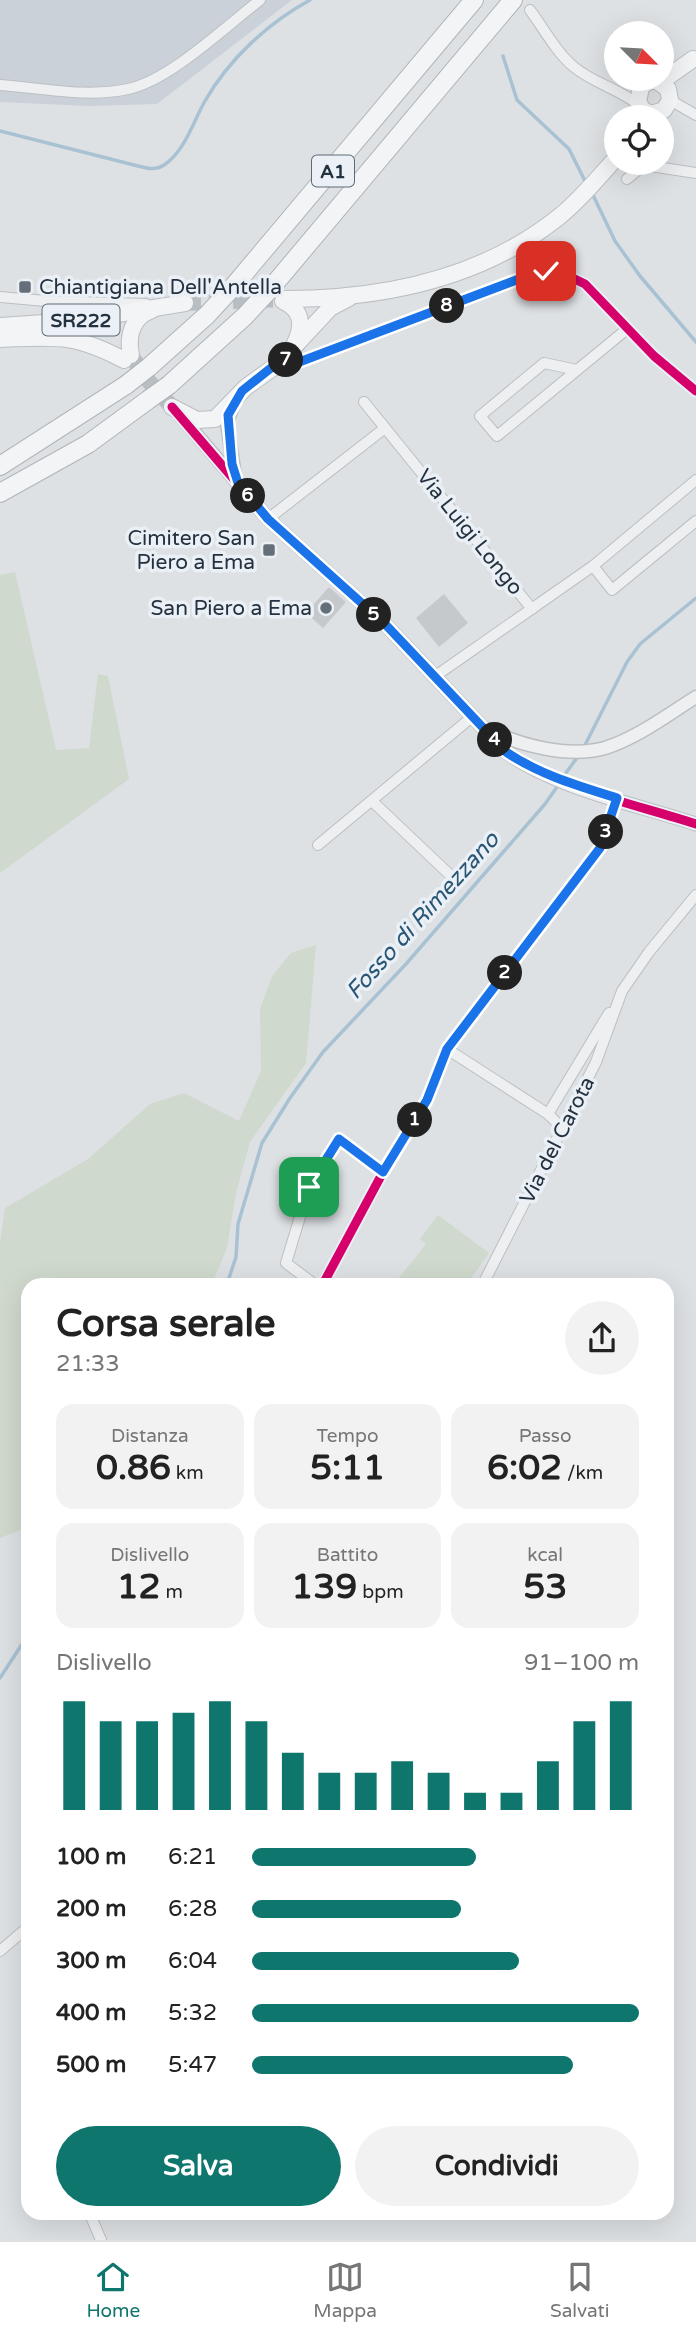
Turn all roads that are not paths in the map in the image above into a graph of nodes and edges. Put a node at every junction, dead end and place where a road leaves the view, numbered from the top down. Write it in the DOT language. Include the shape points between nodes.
graph roads {
  1 [pos="260,0"];
  2 [pos="474,0"];
  3 [pos="513,0"];
  4 [pos="530,10"];
  5 [pos="695,58"];
  6 [pos="674,71"];
  7 [pos="0,85"];
  8 [pos="636,91"];
  9 [pos="640,91"];
  10 [pos="622,93"];
  11 [pos="648,105"];
  12 [pos="650,105"];
  13 [pos="656,105"];
  14 [pos="674,111"];
  15 [pos="696,115"];
  16 [pos="604,171"];
  17 [pos="696,173"];
  18 [pos="627,179"];
  19 [pos="0,296"];
  20 [pos="279,296"];
  21 [pos="355,296"];
  22 [pos="185,303"];
  23 [pos="160,306"];
  24 [pos="0,326"];
  25 [pos="627,329"];
  26 [pos="0,340"];
  27 [pos="288,354"];
  28 [pos="577,370"];
  29 [pos="696,391"];
  30 [pos="236,398"];
  31 [pos="364,402"];
  32 [pos="173,407"];
  33 [pos="385,428"];
  34 [pos="0,466"];
  35 [pos="696,481"];
  36 [pos="238,483"];
  37 [pos="0,493"];
  38 [pos="268,519"];
  39 [pos="696,520"];
  40 [pos="593,566"];
  41 [pos="532,609"];
  42 [pos="435,677"];
  43 [pos="696,697"];
  44 [pos="474,719"];
  45 [pos="617,798"];
  46 [pos="372,801"];
  47 [pos="696,824"];
  48 [pos="318,845"];
  49 [pos="449,874"];
  50 [pos="696,895"];
  51 [pos="622,991"];
  52 [pos="447,1049"];
  53 [pos="548,1114"];
  54 [pos="562,1128"];
  55 [pos="383,1172"];
  56 [pos="306,1278"];
  57 [pos="326,1278"];
  58 [pos="486,1278"];
  59 [pos="21,1933"];
  60 [pos="0,1951"];
  61 [pos="93,2220"];
  62 [pos="102,2240"];
  1 -- 7 [label="street" via="159,77 129,89 64,92"];
  2 -- 34 [label="highway, A1, bridge" via="207,315 126,385"];
  3 -- 20 [label="highway, A1" via="448,75"];
  4 -- 10 [label="street" via="575,68"];
  5 -- 6 [label="main road"];
  5 -- 13 [label="main road"];
  8 -- 10 [label="street"];
  9 -- 12 [label="main road" via="638,97"];
  10 -- 11 [label="street"];
  14 -- 15 [label="street"];
  16 -- 21 [label="main road" via="561,216 516,246 462,272"];
  17 -- 18 [label="street" via="644,165"];
  19 -- 23 [label="street"];
  20 -- 21 [label="main road"];
  20 -- 27 [label="main road" via="300,317 300,331"];
  20 -- 37 [label="highway, A1, bridge" via="245,316 169,384 88,444"];
  21 -- 27 [label="main road" via="330,308"];
  22 -- 23 [label="main road, SR222"];
  23 -- 24 [label="main road, SR222" via="74,321"];
  23 -- 26 [label="main road, SR222" via="143,314 134,325 127,358 71,338"];
  25 -- 27 [label="street" via="593,290 555,271 532,274 298,363 289,363"];
  25 -- 28 [label="street"];
  25 -- 29 [label="street"];
  27 -- 30 [label="main road"];
  28 -- 28 [label="street" via="544,363 480,416 497,436"];
  30 -- 32 [label="main road" via="209,421 191,418"];
  30 -- 36 [label="street" via="227,423"];
  31 -- 33 [label="street, Via Luigi Longo"];
  32 -- 36 [label="street"];
  33 -- 38 [label="street"];
  33 -- 41 [label="street, Via Luigi Longo"];
  35 -- 40 [label="street"];
  36 -- 38 [label="street"];
  38 -- 42 [label="street" via="385,624"];
  39 -- 40 [label="street" via="612,590"];
  40 -- 41 [label="street"];
  41 -- 42 [label="street, Via Luigi Longo"];
  42 -- 44 [label="street"];
  43 -- 44 [label="street" via="631,737 582,751 513,739"];
  44 -- 45 [label="street" via="515,758"];
  44 -- 46 [label="street"];
  45 -- 47 [label="street"];
  45 -- 52 [label="street" via="600,848"];
  46 -- 48 [label="street"];
  46 -- 49 [label="street"];
  50 -- 51 [label="street, Via del Carota"];
  51 -- 53 [label="street, Via del Carota"];
  51 -- 54 [label="street, Via del Carota" via="596,1062"];
  52 -- 53 [label="street"];
  52 -- 55 [label="street" via="427,1100"];
  53 -- 54 [label="street"];
  54 -- 58 [label="street, Via del Carota"];
  55 -- 56 [label="street" via="339,1139 309,1187 286,1263"];
  55 -- 57 [label="street"];
  59 -- 60 [label="street"];
  61 -- 62 [label="street"];
}
